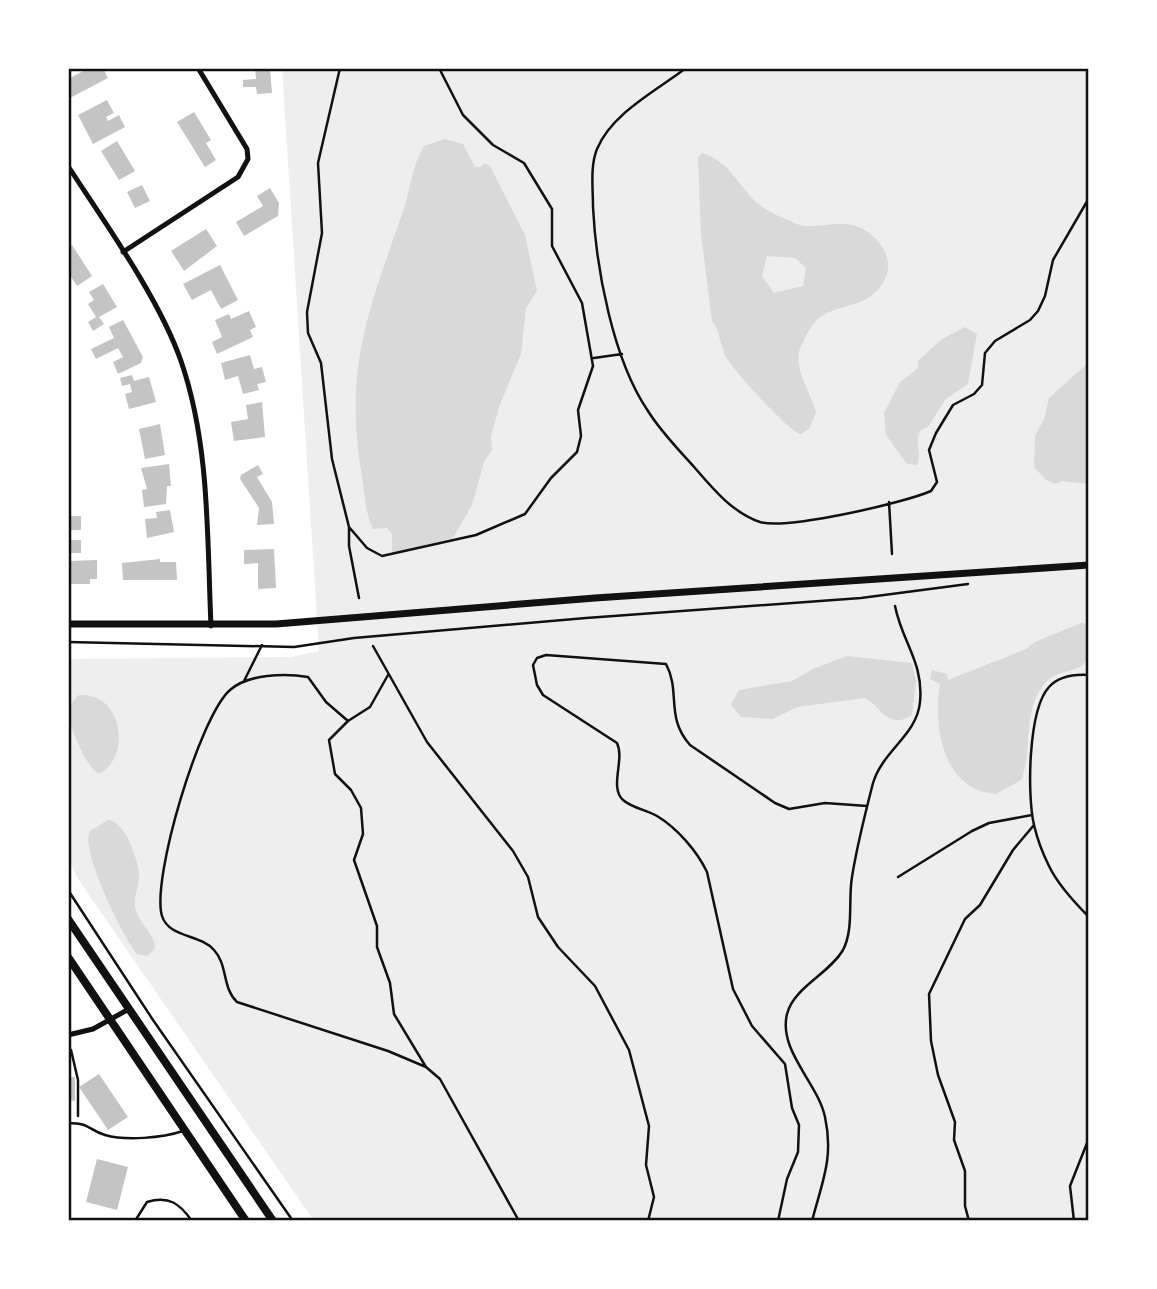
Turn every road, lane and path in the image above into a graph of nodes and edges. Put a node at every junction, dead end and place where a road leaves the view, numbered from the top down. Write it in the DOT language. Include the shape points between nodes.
graph roads {
  1 [pos="198,68"];
  2 [pos="340,68"];
  3 [pos="439,68"];
  4 [pos="686,68"];
  5 [pos="68,166"];
  6 [pos="1089,198"];
  7 [pos="123,252"];
  8 [pos="622,354"];
  9 [pos="593,358"];
  10 [pos="889,502"];
  11 [pos="349,527"];
  12 [pos="892,554"];
  13 [pos="1089,565"];
  14 [pos="971,584"];
  15 [pos="359,598"];
  16 [pos="895,606"];
  17 [pos="68,624"];
  18 [pos="211,625"];
  19 [pos="68,642"];
  20 [pos="262,645"];
  21 [pos="373,646"];
  22 [pos="388,675"];
  23 [pos="1089,675"];
  24 [pos="244,681"];
  25 [pos="348,721"];
  26 [pos="867,806"];
  27 [pos="1032,814"];
  28 [pos="1034,825"];
  29 [pos="898,877"];
  30 [pos="68,890"];
  31 [pos="1089,917"];
  32 [pos="68,919"];
  33 [pos="68,957"];
  34 [pos="128,1009"];
  35 [pos="111,1020"];
  36 [pos="68,1035"];
  37 [pos="71,1050"];
  38 [pos="426,1067"];
  39 [pos="68,1123"];
  40 [pos="78,1123"];
  41 [pos="184,1131"];
  42 [pos="1089,1138"];
  43 [pos="135,1221"];
  44 [pos="192,1221"];
  45 [pos="246,1221"];
  46 [pos="272,1221"];
  47 [pos="293,1221"];
  48 [pos="519,1221"];
  49 [pos="649,1221"];
  50 [pos="778,1221"];
  51 [pos="812,1221"];
  52 [pos="969,1221"];
  53 [pos="1074,1221"];
  1 -- 7 [label="street" via="247,149 244,170"];
  2 -- 11 [label="path" via="318,163 322,233 307,312 309,333 321,363 332,459"];
  3 -- 9 [label="path" via="463,115 493,145 524,163 552,209 552,246 582,303"];
  4 -- 8 [label="path" via="613,124 595,152 594,233"];
  5 -- 7 [label="street"];
  6 -- 10 [label="path" via="1053,260 1038,311 995,341 985,353 982,385 953,405 936,433 929,450 937,482 918,497"];
  7 -- 18 [label="street" via="173,341 187,378 205,483"];
  8 -- 9 [label="path"];
  8 -- 10 [label="path" via="646,410 715,492 749,518 783,524"];
  9 -- 11 [label="path" via="578,410 581,436 577,452 525,514 475,535 390,556 374,554"];
  10 -- 12 [label="path"];
  11 -- 15 [label="path"];
  13 -- 18 [label="main road" via="398,616"];
  14 -- 20 [label="path" via="738,609 558,620 294,647"];
  16 -- 26 [label="path" via="918,665 920,705 910,730 881,761"];
  17 -- 18 [label="main road"];
  19 -- 20 [label="path"];
  20 -- 24 [label="path"];
  21 -- 22 [label="path"];
  22 -- 25 [label="path" via="376,701"];
  22 -- 49 [label="path" via="436,755 513,851 528,877 538,917 594,986 629,1050 649,1126 646,1166 654,1197"];
  23 -- 27 [label="path" via="1060,678 1043,694 1034,734"];
  24 -- 25 [label="path" via="308,677"];
  24 -- 38 [label="path" via="230,689 215,708 199,741 160,882 163,919 171,929 206,942 216,951 230,995 237,1002"];
  25 -- 38 [label="path" via="329,740 335,775 361,808 363,834 354,859 377,926 377,947 390,983 394,1014"];
  26 -- 50 [label="path" via="825,803 789,809 690,745 674,717 672,675 666,664 560,655 537,658 533,665 543,695 617,743 621,752 616,789 622,800 658,816 700,857 707,872 733,989 752,1026 785,1064 799,1125 798,1152"];
  26 -- 51 [label="path" via="851,877 848,938 836,959 787,1015 794,1055 820,1100 827,1133 828,1171"];
  27 -- 28 [label="path"];
  27 -- 29 [label="path" via="989,823"];
  28 -- 31 [label="path" via="1049,867"];
  28 -- 52 [label="path" via="980,905 965,919 929,994 931,1041 953,1109"];
  30 -- 47 [label="path"];
  32 -- 34 [label="main road"];
  33 -- 35 [label="main road"];
  34 -- 35 [label="street"];
  34 -- 46 [label="main road"];
  35 -- 36 [label="street"];
  35 -- 41 [label="main road"];
  37 -- 40 [label="path" via="78,1080"];
  38 -- 48 [label="path" via="450,1093"];
  39 -- 40 [label="lane"];
  40 -- 41 [label="lane" via="105,1135 124,1137"];
  41 -- 45 [label="main road"];
  42 -- 53 [label="path" via="1070,1186"];
  43 -- 44 [label="lane" via="147,1202 163,1199 182,1206"];
}
